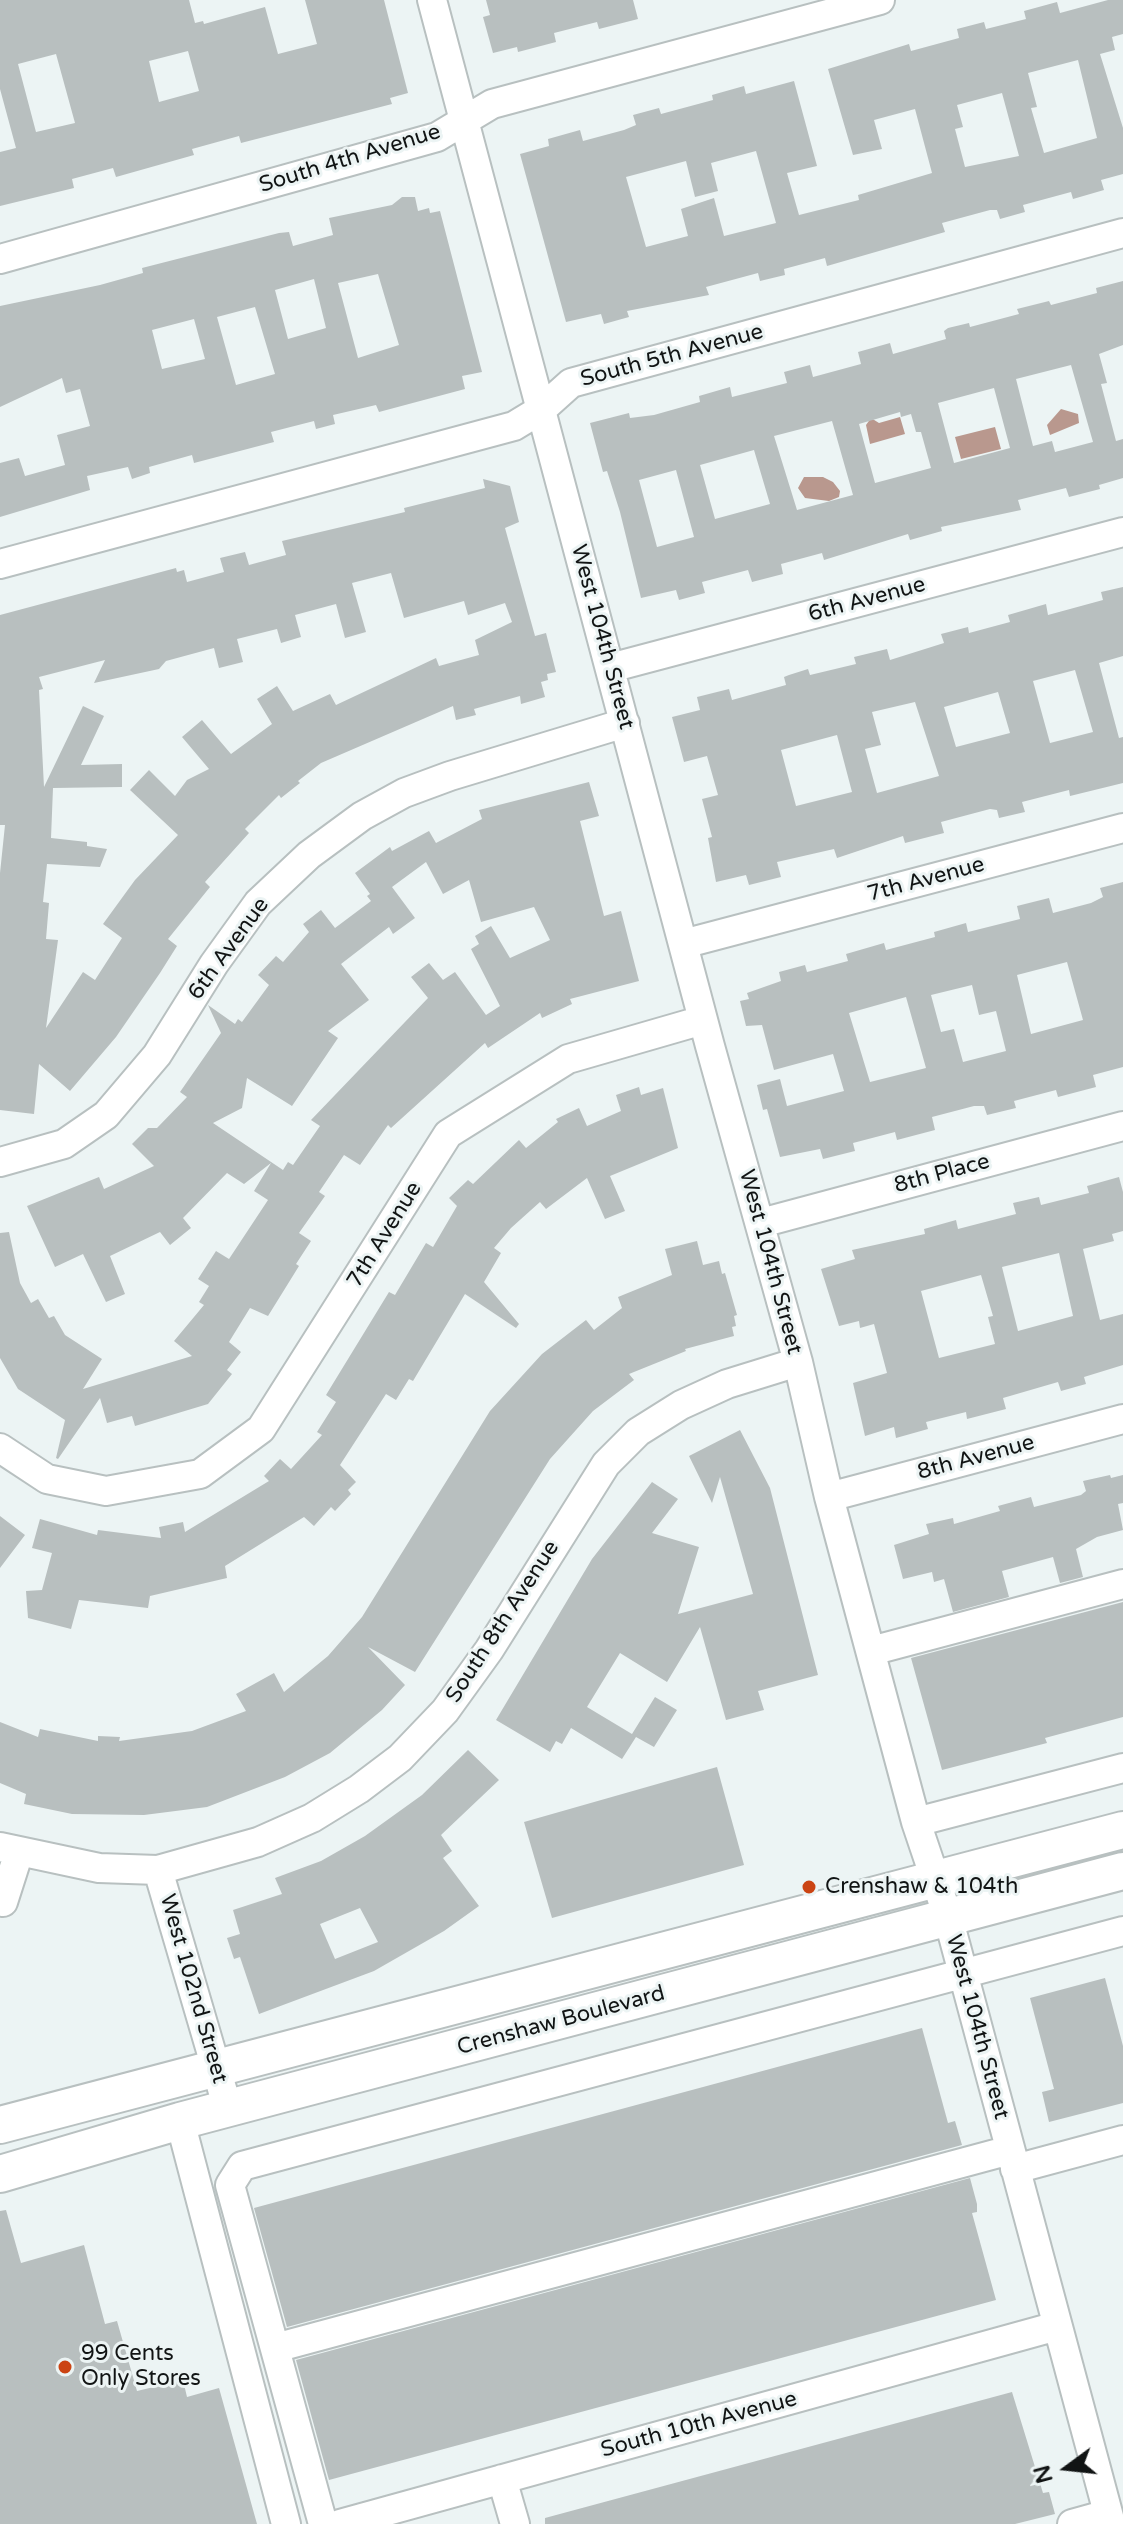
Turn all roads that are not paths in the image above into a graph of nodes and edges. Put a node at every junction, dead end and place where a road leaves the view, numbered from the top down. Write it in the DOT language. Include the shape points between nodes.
graph roads {
  1 [pos="432,0"];
  2 [pos="880,0"];
  3 [pos="465,121"];
  4 [pos="1123,233"];
  5 [pos="0,259"];
  6 [pos="542,409"];
  7 [pos="1123,532"];
  8 [pos="0,564"];
  9 [pos="610,668"];
  10 [pos="625,723"];
  11 [pos="1123,828"];
  12 [pos="683,944"];
  13 [pos="703,1020"];
  14 [pos="1123,1126"];
  15 [pos="0,1162"];
  16 [pos="761,1223"];
  17 [pos="798,1362"];
  18 [pos="1123,1419"];
  19 [pos="0,1448"];
  20 [pos="829,1497"];
  21 [pos="1123,1584"];
  22 [pos="871,1651"];
  23 [pos="1123,1768"];
  24 [pos="916,1822"];
  25 [pos="1123,1830"];
  26 [pos="9,1849"];
  27 [pos="158,1870"];
  28 [pos="1123,1871"];
  29 [pos="935,1880"];
  30 [pos="8,1905"];
  31 [pos="948,1917"];
  32 [pos="1123,1931"];
  33 [pos="963,1975"];
  34 [pos="215,2068"];
  35 [pos="228,2109"];
  36 [pos="180,2121"];
  37 [pos="0,2125"];
  38 [pos="1123,2140"];
  39 [pos="1013,2159"];
  40 [pos="0,2174"];
  41 [pos="1057,2326"];
  42 [pos="275,2348"];
  43 [pos="502,2479"];
  44 [pos="1109,2519"];
  45 [pos="286,2524"];
  46 [pos="323,2524"];
  47 [pos="340,2524"];
  48 [pos="515,2524"];
  49 [pos="1072,2524"];
  1 -- 3 [label="street, West 104th Street"];
  2 -- 3 [label="street, South 4th Avenue" via="492,104"];
  3 -- 5 [label="street, South 4th Avenue" via="437,137"];
  3 -- 6 [label="street, West 104th Street"];
  4 -- 6 [label="street, South 5th Avenue" via="571,383"];
  6 -- 8 [label="street, South 5th Avenue" via="514,426"];
  6 -- 9 [label="street, West 104th Street"];
  7 -- 9 [label="street, 6th Avenue"];
  9 -- 10 [label="street, West 104th Street"];
  10 -- 12 [label="street, West 104th Street"];
  10 -- 15 [label="street, 6th Avenue" via="450,776 362,816 309,855 258,903 157,1055 106,1115 64,1144"];
  11 -- 12 [label="street, 7th Avenue"];
  12 -- 13 [label="street, West 104th Street"];
  13 -- 16 [label="street, West 104th Street"];
  13 -- 19 [label="street, 7th Avenue" via="568,1059 448,1134 261,1429 200,1474 106,1491 47,1479"];
  14 -- 16 [label="street, 8th Place"];
  16 -- 17 [label="street, West 104th Street"];
  17 -- 20 [label="street, West 104th Street"];
  17 -- 27 [label="street, South 8th Avenue" via="727,1384 638,1432 606,1464 445,1711 400,1758 312,1818 258,1842"];
  18 -- 20 [label="street, 8th Avenue"];
  20 -- 22 [label="street, West 104th Street"];
  21 -- 22 [label="street"];
  22 -- 24 [label="street, West 104th Street"];
  23 -- 24 [label="street"];
  24 -- 29 [label="street, West 104th Street"];
  25 -- 29 [label="main road, Crenshaw Boulevard"];
  26 -- 27 [label="street, South 8th Avenue" via="99,1868"];
  26 -- 30 [label="street" via="3,1902"];
  27 -- 34 [label="street, West 102nd Street"];
  28 -- 31 [label="main road, Crenshaw Boulevard"];
  29 -- 31 [label="street, West 104th Street"];
  29 -- 34 [label="main road, Crenshaw Boulevard"];
  31 -- 33 [label="street, West 104th Street"];
  31 -- 35 [label="main road, Crenshaw Boulevard"];
  32 -- 33 [label="street"];
  33 -- 39 [label="street, West 104th Street"];
  33 -- 42 [label="street" via="242,2166 230,2185"];
  34 -- 35 [label="street, West 102nd Street"];
  34 -- 37 [label="main road, Crenshaw Boulevard"];
  35 -- 36 [label="main road, Crenshaw Boulevard"];
  36 -- 40 [label="main road, Crenshaw Boulevard"];
  36 -- 45 [label="street"];
  38 -- 39 [label="street"];
  39 -- 41 [label="street, West 104th Street"];
  39 -- 42 [label="street"];
  41 -- 43 [label="street, South 10th Avenue"];
  41 -- 44 [label="street, West 104th Street"];
  42 -- 46 [label="street"];
  43 -- 47 [label="street, South 10th Avenue"];
  43 -- 48 [label="street"];
  44 -- 49 [label="street"];
}
